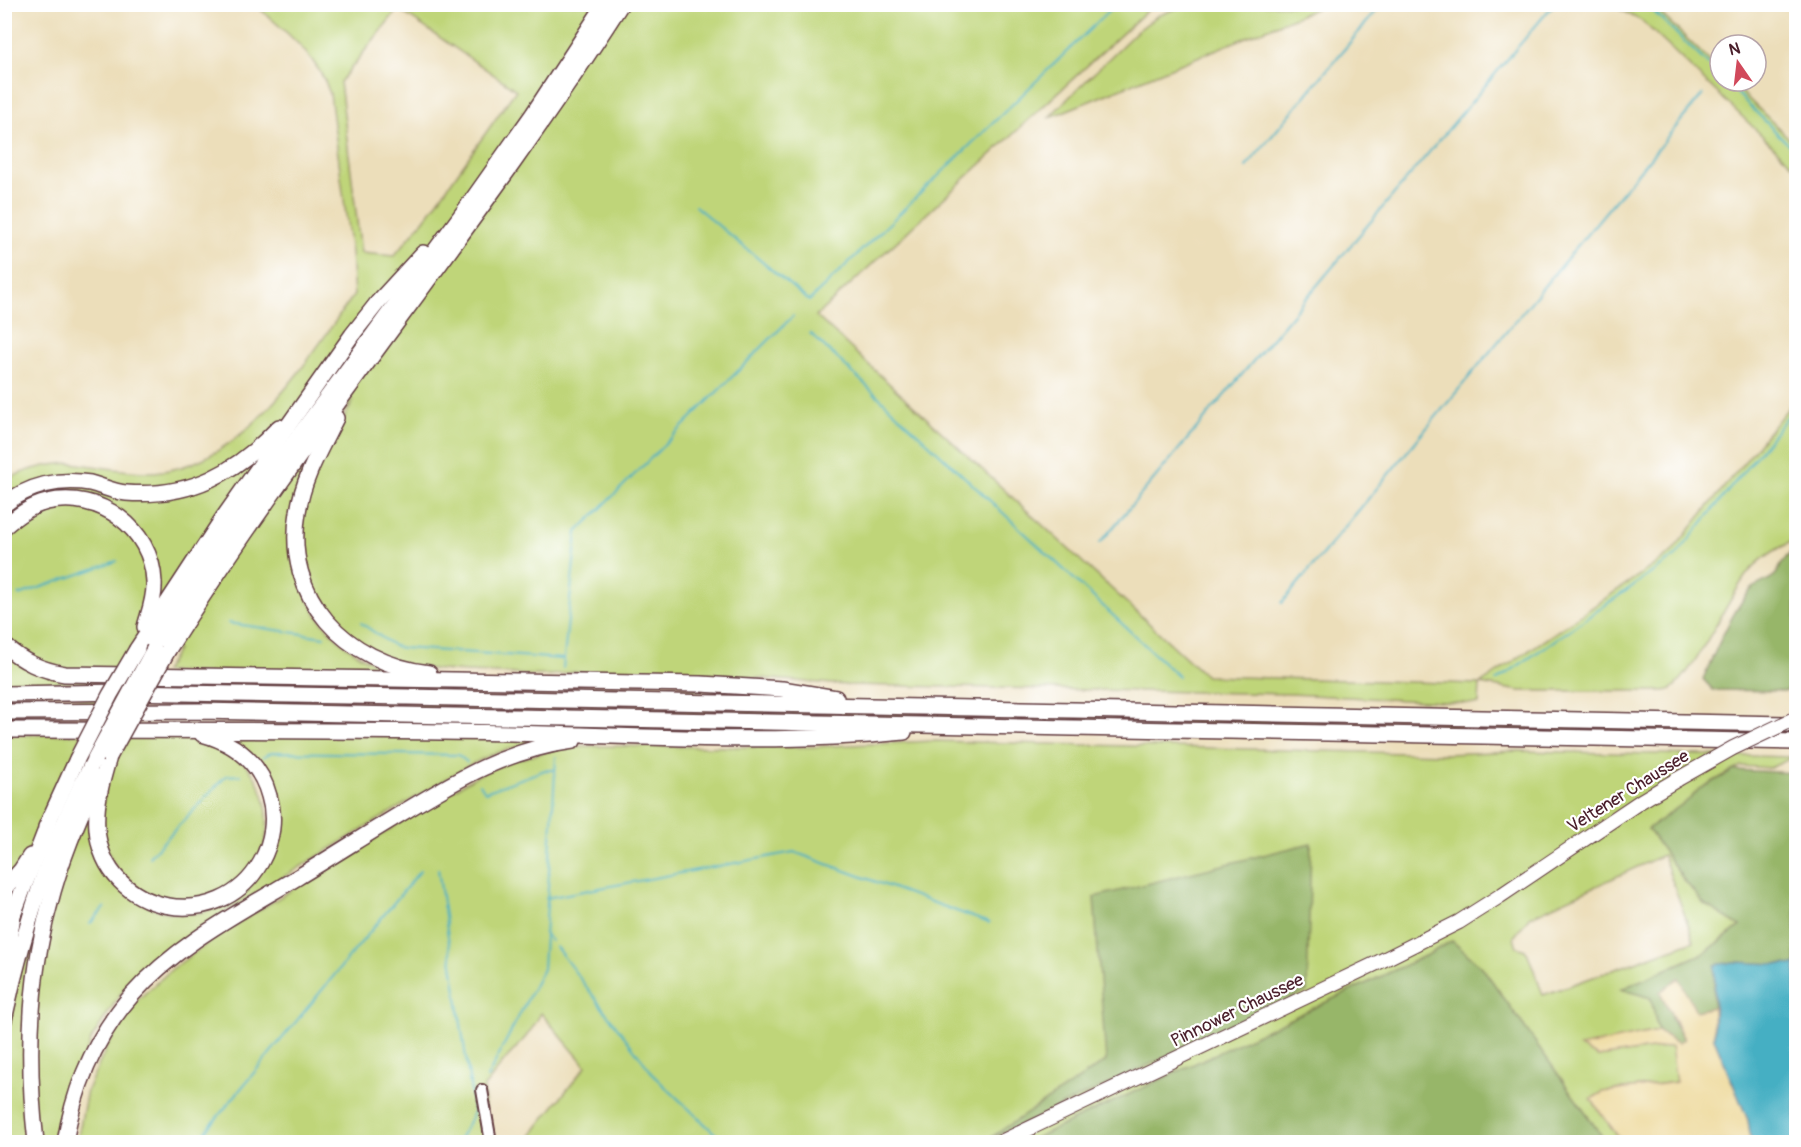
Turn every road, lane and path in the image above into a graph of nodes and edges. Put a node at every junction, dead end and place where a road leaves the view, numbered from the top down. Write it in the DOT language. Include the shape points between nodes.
graph roads {
  1 [pos="605,4"];
  2 [pos="621,4"];
  3 [pos="465,210"];
  4 [pos="354,383"];
  5 [pos="314,390"];
  6 [pos="4,505"];
  7 [pos="4,527"];
  8 [pos="4,645"];
  9 [pos="137,649"];
  10 [pos="161,650"];
  11 [pos="531,681"];
  12 [pos="4,694"];
  13 [pos="890,707"];
  14 [pos="4,712"];
  15 [pos="1797,718"];
  16 [pos="1797,724"];
  17 [pos="971,725"];
  18 [pos="173,729"];
  19 [pos="8,730"];
  20 [pos="677,737"];
  21 [pos="1797,742"];
  22 [pos="102,758"];
  23 [pos="50,819"];
  24 [pos="4,889"];
  25 [pos="1486,906"];
  26 [pos="4,972"];
  27 [pos="4,1020"];
  28 [pos="482,1089"];
  29 [pos="36,1143"];
  30 [pos="65,1143"];
  31 [pos="491,1143"];
  32 [pos="1001,1143"];
  1 -- 3 [label="highway"];
  2 -- 4 [label="highway" via="538,129"];
  3 -- 5 [label="highway" via="378,302"];
  3 -- 10 [label="highway" via="245,508 203,570"];
  4 -- 10 [label="highway"];
  4 -- 11 [label="highway" via="312,468 298,511 297,553 313,601 327,623 346,641 379,661 424,673"];
  5 -- 6 [label="highway" via="248,456 205,482 150,493 123,493 90,483 49,483"];
  5 -- 9 [label="highway" via="217,526"];
  7 -- 9 [label="highway" via="32,507 65,500 92,503 122,519 142,542 153,574 153,600"];
  8 -- 11 [label="highway" via="24,662 65,674"];
  9 -- 23 [label="highway, bridge" via="77,759"];
  10 -- 22 [label="highway, bridge"];
  11 -- 13 [label="highway" via="762,687"];
  12 -- 13 [label="highway" via="126,692"];
  13 -- 16 [label="highway"];
  14 -- 17 [label="highway" via="199,711"];
  15 -- 25 [label="main road, Veltener Chaussee, bridge" via="1678,779"];
  17 -- 20 [label="highway" via="816,739"];
  17 -- 21 [label="highway"];
  18 -- 19 [label="highway"];
  18 -- 20 [label="highway"];
  18 -- 22 [label="highway" via="214,738 239,751 261,775 270,798 272,831 264,856 246,882 216,902 182,908 158,904 132,892 116,876 100,847 96,825"];
  20 -- 30 [label="highway" via="561,743 521,753 460,777 194,941 145,981 108,1027 87,1065"];
  22 -- 27 [label="highway" via="68,813 13,980"];
  22 -- 29 [label="highway" via="62,864 33,987 30,1073"];
  23 -- 24 [label="highway" via="21,870"];
  23 -- 26 [label="highway" via="13,915"];
  25 -- 32 [label="main road, Pinnower Chaussee" via="1416,944"];
  28 -- 31 [label="street"];
}
